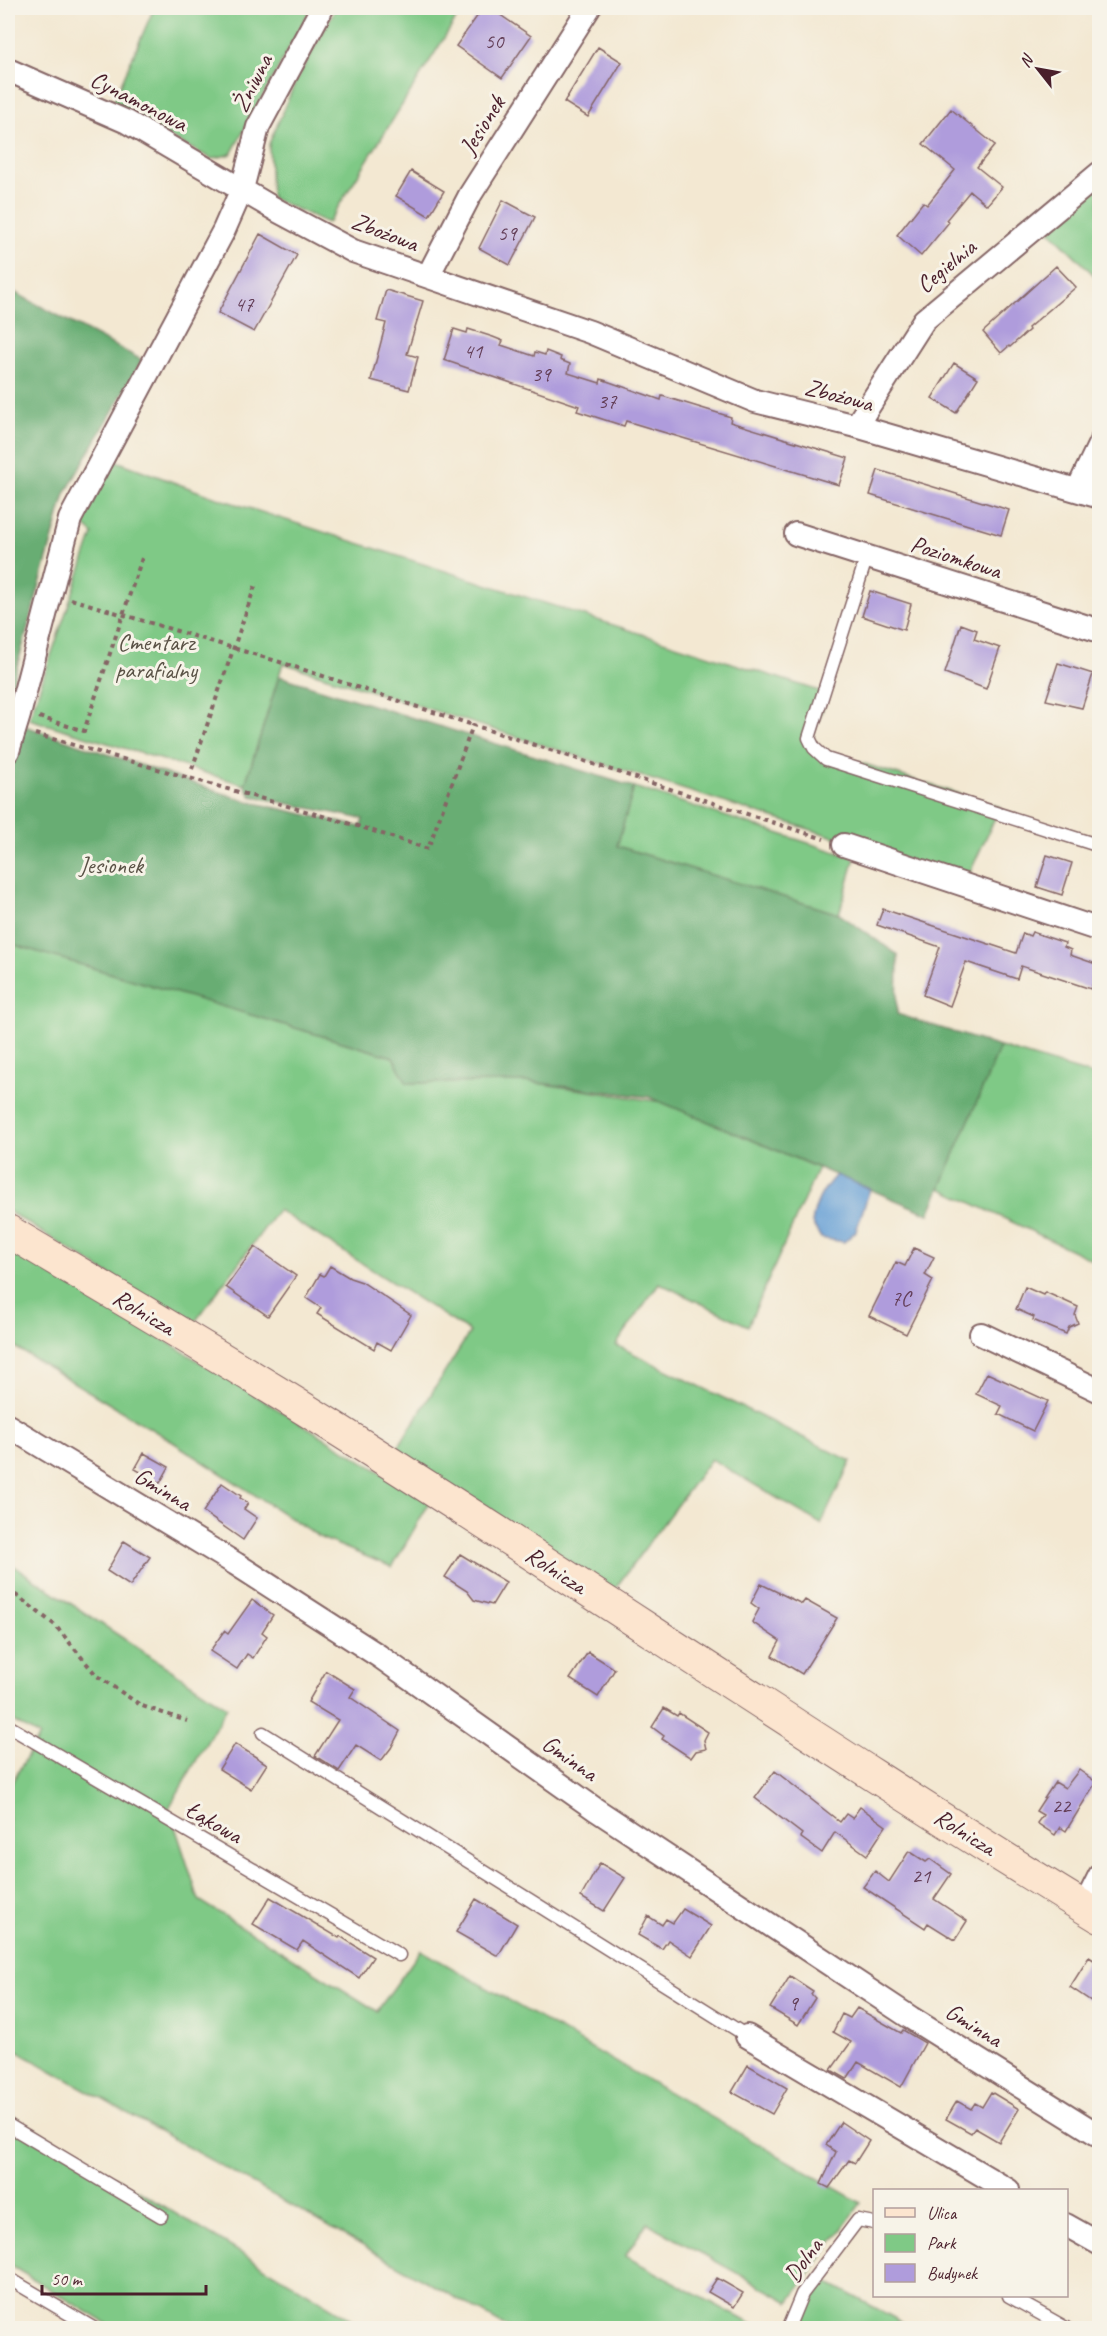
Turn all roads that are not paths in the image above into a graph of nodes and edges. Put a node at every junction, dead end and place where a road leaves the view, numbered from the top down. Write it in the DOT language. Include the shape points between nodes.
graph roads {
  1 [pos="322,8"];
  2 [pos="589,8"];
  3 [pos="8,70"];
  4 [pos="1100,173"];
  5 [pos="242,189"];
  6 [pos="428,276"];
  7 [pos="856,426"];
  8 [pos="1100,443"];
  9 [pos="1078,489"];
  10 [pos="1100,496"];
  11 [pos="796,534"];
  12 [pos="867,556"];
  13 [pos="1100,631"];
  14 [pos="8,751"];
  15 [pos="844,845"];
  16 [pos="1100,846"];
  17 [pos="1100,930"];
  18 [pos="8,1232"];
  19 [pos="981,1334"];
  20 [pos="1100,1391"];
  21 [pos="8,1426"];
  22 [pos="8,1726"];
  23 [pos="263,1733"];
  24 [pos="1100,1875"];
  25 [pos="1092,1912"];
  26 [pos="399,1955"];
  27 [pos="747,2036"];
  28 [pos="8,2125"];
  29 [pos="1100,2136"];
  30 [pos="1006,2189"];
  31 [pos="161,2216"];
  32 [pos="873,2223"];
  33 [pos="1068,2226"];
  34 [pos="1100,2244"];
  35 [pos="8,2278"];
  36 [pos="1012,2297"];
  37 [pos="93,2328"];
  38 [pos="788,2328"];
  39 [pos="1066,2328"];
  1 -- 5 [label="street, Żniwna" via="258,127"];
  2 -- 6 [label="street, Jesionek" via="470,195"];
  3 -- 5 [label="street, Cynamonowa" via="128,122"];
  4 -- 7 [label="street, Cegielnia" via="924,320"];
  5 -- 6 [label="street, Zbożowa" via="353,251"];
  5 -- 14 [label="street" via="70,519 28,716"];
  6 -- 7 [label="street, Zbożowa" via="590,332 755,400"];
  7 -- 9 [label="street, Zbożowa"];
  8 -- 9 [label="street"];
  9 -- 10 [label="street, Zbożowa"];
  11 -- 12 [label="street, Poziomkowa"];
  12 -- 13 [label="street, Poziomkowa"];
  12 -- 16 [label="lane" via="809,738 814,748 826,759"];
  15 -- 17 [label="street"];
  18 -- 25 [label="street, Rolnicza" via="334,1428"];
  19 -- 20 [label="street"];
  21 -- 29 [label="street, Gminna" via="369,1650 614,1821 911,2018"];
  22 -- 26 [label="lane, Łąkowa"];
  23 -- 27 [label="lane"];
  24 -- 25 [label="street"];
  27 -- 30 [label="street"];
  28 -- 31 [label="lane"];
  32 -- 38 [label="lane, Dolna" via="858,2220 802,2294"];
  33 -- 34 [label="street"];
  35 -- 37 [label="lane"];
  36 -- 39 [label="lane"];
}
